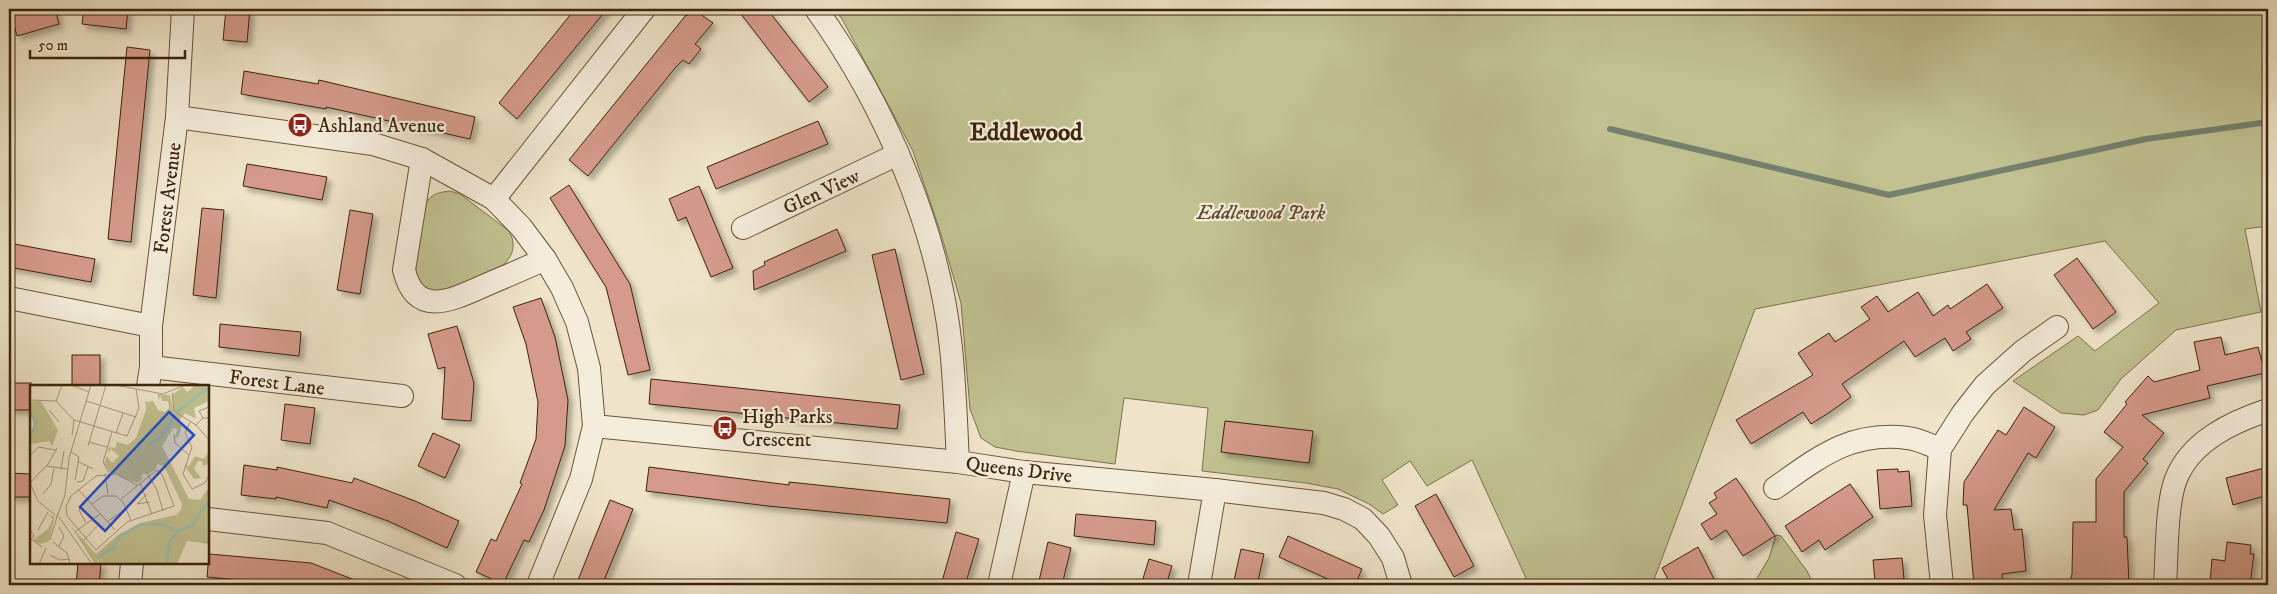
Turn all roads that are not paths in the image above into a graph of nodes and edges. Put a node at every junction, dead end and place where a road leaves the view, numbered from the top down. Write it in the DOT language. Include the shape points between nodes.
graph roads {
  1 [pos="183,9"];
  2 [pos="644,9"];
  3 [pos="816,9"];
  4 [pos="177,117"];
  5 [pos="898,154"];
  6 [pos="422,159"];
  7 [pos="494,199"];
  8 [pos="743,228"];
  9 [pos="545,259"];
  10 [pos="9,298"];
  11 [pos="151,326"];
  12 [pos="2057,327"];
  13 [pos="150,377"];
  14 [pos="402,396"];
  15 [pos="2268,410"];
  16 [pos="594,426"];
  17 [pos="1940,449"];
  18 [pos="958,462"];
  19 [pos="1024,472"];
  20 [pos="1774,488"];
  21 [pos="1215,490"];
  22 [pos="209,519"];
  23 [pos="132,564"];
  24 [pos="130,585"];
  25 [pos="455,585"];
  26 [pos="538,585"];
  27 [pos="999,585"];
  28 [pos="1199,585"];
  29 [pos="1401,585"];
  30 [pos="1942,585"];
  31 [pos="2165,585"];
  1 -- 4 [label="street, Forest Avenue"];
  2 -- 7 [label="street"];
  3 -- 5 [label="street" via="849,58"];
  4 -- 6 [label="street" via="372,144"];
  4 -- 11 [label="street, Forest Avenue"];
  5 -- 8 [label="street, Glen View"];
  5 -- 18 [label="street" via="920,211 936,268 951,347"];
  6 -- 7 [label="street"];
  6 -- 9 [label="street" via="404,270 407,284 415,295 440,302 456,298"];
  7 -- 9 [label="street"];
  9 -- 16 [label="street" via="578,322 589,368"];
  10 -- 11 [label="street"];
  11 -- 13 [label="street, Forest Avenue"];
  12 -- 17 [label="street" via="1984,384"];
  13 -- 14 [label="street, Forest Lane"];
  15 -- 31 [label="street" via="2239,420 2216,433 2194,451 2176,479 2170,510"];
  16 -- 18 [label="street, Queens Drive"];
  16 -- 26 [label="street" via="581,479"];
  17 -- 20 [label="street" via="1908,438 1867,438 1839,446"];
  17 -- 30 [label="street" via="1935,515"];
  18 -- 19 [label="street, Queens Drive"];
  19 -- 21 [label="street, Queens Drive"];
  19 -- 27 [label="street"];
  21 -- 28 [label="street"];
  21 -- 29 [label="street, Queens Drive" via="1324,503 1344,509 1363,520 1378,536 1393,558"];
  22 -- 25 [label="street" via="327,533"];
  23 -- 24 [label="street"];
}
